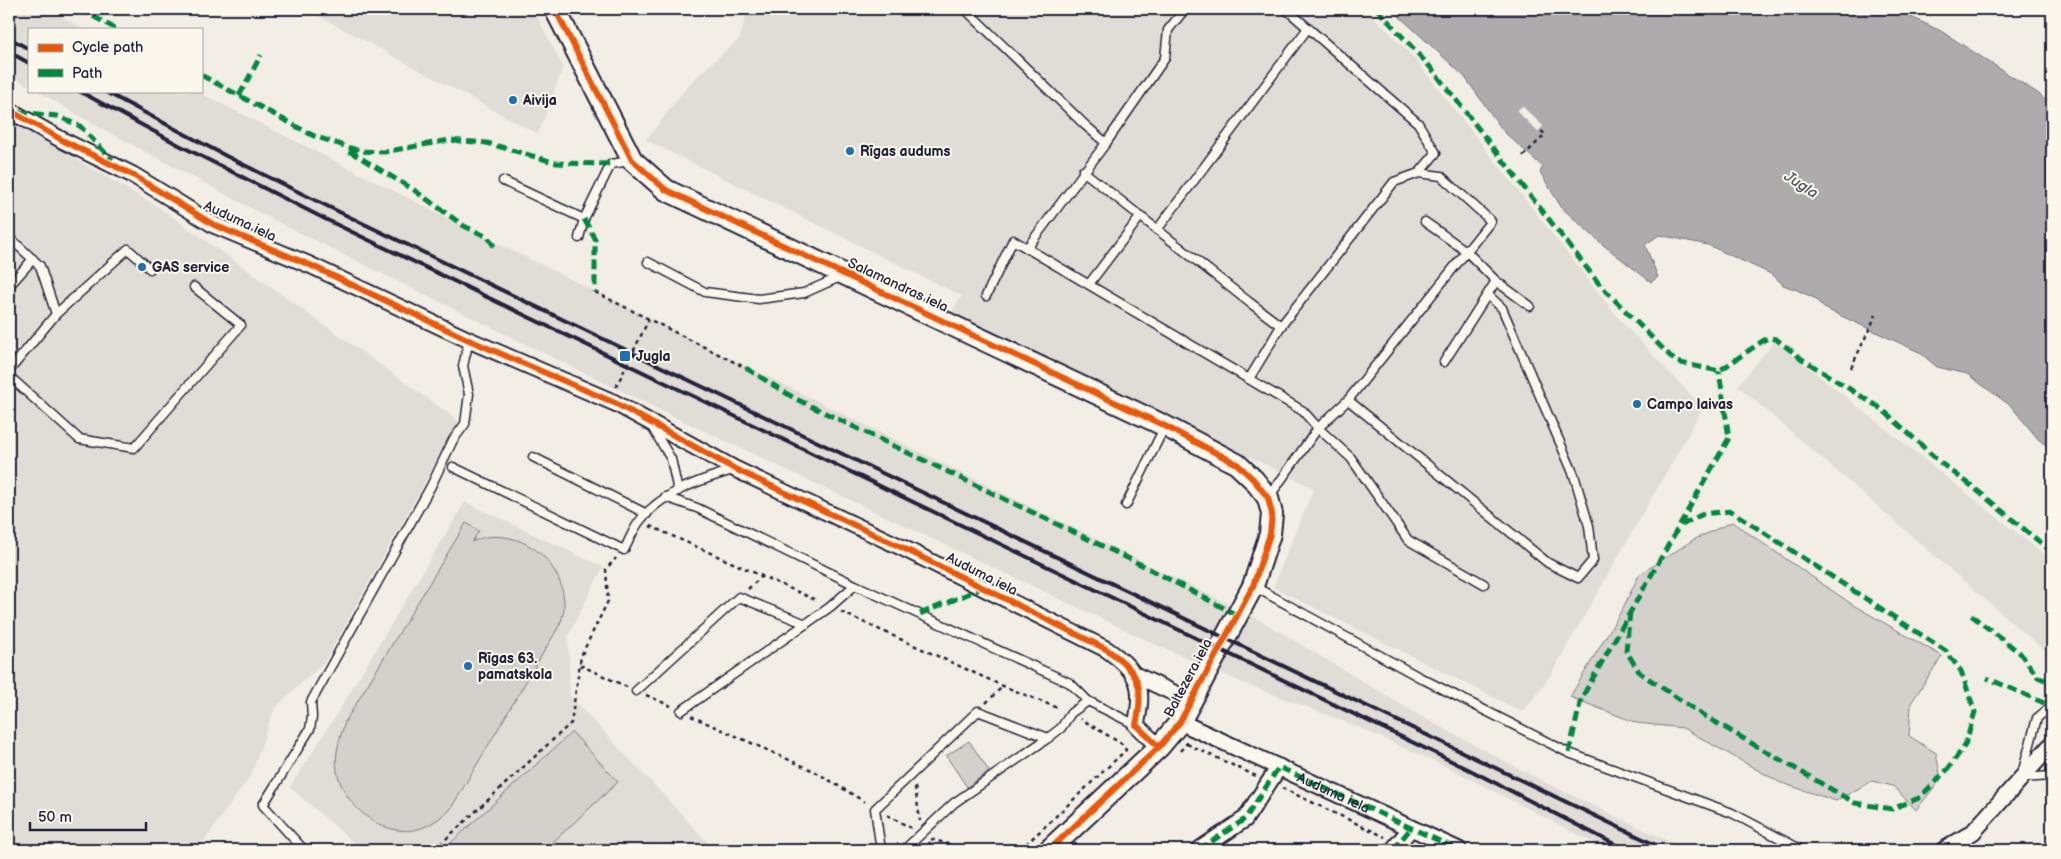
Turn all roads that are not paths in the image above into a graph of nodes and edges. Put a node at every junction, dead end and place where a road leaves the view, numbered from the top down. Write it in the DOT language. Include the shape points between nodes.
graph roads {
  1 [pos="555,9"];
  2 [pos="965,9"];
  3 [pos="1185,9"];
  4 [pos="1286,9"];
  5 [pos="1308,28"];
  6 [pos="9,110"];
  7 [pos="1106,143"];
  8 [pos="632,160"];
  9 [pos="1083,171"];
  10 [pos="1419,173"];
  11 [pos="503,182"];
  12 [pos="1140,217"];
  13 [pos="584,219"];
  14 [pos="1426,222"];
  15 [pos="1157,230"];
  16 [pos="9,237"];
  17 [pos="579,238"];
  18 [pos="1027,248"];
  19 [pos="1466,251"];
  20 [pos="33,259"];
  21 [pos="648,262"];
  22 [pos="150,269"];
  23 [pos="846,274"];
  24 [pos="1496,282"];
  25 [pos="1089,284"];
  26 [pos="9,286"];
  27 [pos="194,287"];
  28 [pos="1488,295"];
  29 [pos="986,296"];
  30 [pos="1530,306"];
  31 [pos="56,314"];
  32 [pos="1281,326"];
  33 [pos="469,340"];
  34 [pos="1444,362"];
  35 [pos="9,372"];
  36 [pos="9,376"];
  37 [pos="1249,379"];
  38 [pos="1348,400"];
  39 [pos="649,420"];
  40 [pos="1165,426"];
  41 [pos="1318,428"];
  42 [pos="533,457"];
  43 [pos="453,467"];
  44 [pos="736,469"];
  45 [pos="678,491"];
  46 [pos="665,497"];
  47 [pos="1268,498"];
  48 [pos="1126,505"];
  49 [pos="647,514"];
  50 [pos="1484,584"];
  51 [pos="855,585"];
  52 [pos="1253,586"];
  53 [pos="806,624"];
  54 [pos="1133,674"];
  55 [pos="636,691"];
  56 [pos="1088,701"];
  57 [pos="1191,701"];
  58 [pos="2052,706"];
  59 [pos="681,711"];
  60 [pos="1180,722"];
  61 [pos="1136,725"];
  62 [pos="1048,738"];
  63 [pos="2052,744"];
  64 [pos="1159,747"];
  65 [pos="1279,767"];
  66 [pos="2052,776"];
  67 [pos="2021,778"];
  68 [pos="1410,828"];
  69 [pos="1397,847"];
  70 [pos="304,850"];
  71 [pos="881,850"];
  72 [pos="904,850"];
  73 [pos="1049,850"];
  74 [pos="1199,850"];
  75 [pos="1459,850"];
  76 [pos="1802,850"];
  77 [pos="1944,850"];
  1 -- 8 [label="street, Salamandras iela"];
  2 -- 7 [label="lane"];
  3 -- 7 [label="lane" via="1168,30 1164,58"];
  4 -- 5 [label="lane"];
  5 -- 10 [label="lane" via="1418,123 1436,153"];
  5 -- 15 [label="lane"];
  6 -- 33 [label="street, Auduma iela" via="133,175 214,225 310,265"];
  7 -- 9 [label="lane"];
  8 -- 13 [label="lane" via="611,164"];
  8 -- 23 [label="street, Salamandras iela" via="666,190"];
  9 -- 12 [label="lane"];
  9 -- 18 [label="lane"];
  10 -- 19 [label="lane" via="1441,176 1491,221"];
  10 -- 32 [label="lane" via="1394,182"];
  11 -- 13 [label="lane"];
  12 -- 15 [label="lane"];
  12 -- 25 [label="lane"];
  13 -- 17 [label="lane"];
  14 -- 19 [label="lane"];
  15 -- 32 [label="lane"];
  16 -- 20 [label="lane"];
  18 -- 25 [label="lane"];
  18 -- 29 [label="lane" via="1013,240"];
  19 -- 24 [label="lane"];
  19 -- 38 [label="lane"];
  20 -- 26 [label="lane"];
  20 -- 31 [label="lane" via="40,266"];
  21 -- 23 [label="lane" via="705,292 759,299 804,293"];
  22 -- 31 [label="lane" via="128,249"];
  23 -- 40 [label="street, Salamandras iela"];
  24 -- 28 [label="lane"];
  24 -- 30 [label="lane"];
  25 -- 37 [label="lane"];
  27 -- 36 [label="lane" via="241,325 134,448 78,439"];
  28 -- 34 [label="lane"];
  28 -- 38 [label="lane" via="1502,308 1574,475 1589,526 1593,560 1578,578 1548,563"];
  31 -- 35 [label="lane"];
  32 -- 37 [label="lane"];
  33 -- 39 [label="street, Auduma iela"];
  33 -- 70 [label="lane" via="464,366 469,394 465,424 453,440 431,486 311,702 310,729 263,805"];
  37 -- 41 [label="lane" via="1303,410"];
  38 -- 41 [label="lane"];
  39 -- 44 [label="street, Auduma iela"];
  39 -- 45 [label="lane" via="671,459"];
  40 -- 47 [label="street, Salamandras iela" via="1237,464"];
  40 -- 48 [label="lane"];
  41 -- 47 [label="lane"];
  41 -- 50 [label="lane" via="1351,458 1408,540"];
  42 -- 49 [label="lane"];
  43 -- 49 [label="lane" via="624,550"];
  44 -- 45 [label="lane"];
  44 -- 54 [label="street, Auduma iela" via="1106,649 1122,660"];
  45 -- 46 [label="lane"];
  46 -- 49 [label="lane"];
  46 -- 51 [label="lane" via="697,508"];
  47 -- 52 [label="street, Baltezera iela" via="1272,514 1270,534"];
  51 -- 53 [label="lane"];
  51 -- 56 [label="lane" via="1070,683"];
  52 -- 57 [label="street, Baltezera iela"];
  52 -- 76 [label="lane" via="1421,678 1569,753 1732,813"];
  53 -- 55 [label="lane" via="739,597"];
  53 -- 59 [label="lane"];
  54 -- 57 [label="street"];
  54 -- 61 [label="street, Auduma iela" via="1140,688"];
  56 -- 61 [label="lane"];
  56 -- 62 [label="lane" via="1070,713 1061,728"];
  57 -- 60 [label="street, Baltezera iela"];
  58 -- 67 [label="lane" via="2037,718"];
  60 -- 64 [label="street, Baltezera iela"];
  60 -- 65 [label="street, Auduma iela"];
  61 -- 64 [label="street"];
  62 -- 71 [label="lane" via="978,711 875,809"];
  62 -- 72 [label="lane" via="954,803"];
  63 -- 67 [label="street"];
  64 -- 73 [label="street, Baltezera iela"];
  65 -- 68 [label="street, Auduma iela"];
  65 -- 74 [label="street" via="1245,819"];
  66 -- 67 [label="lane"];
  67 -- 77 [label="street" via="1973,832"];
  68 -- 69 [label="street"];
  68 -- 75 [label="street, Auduma iela"];
}
